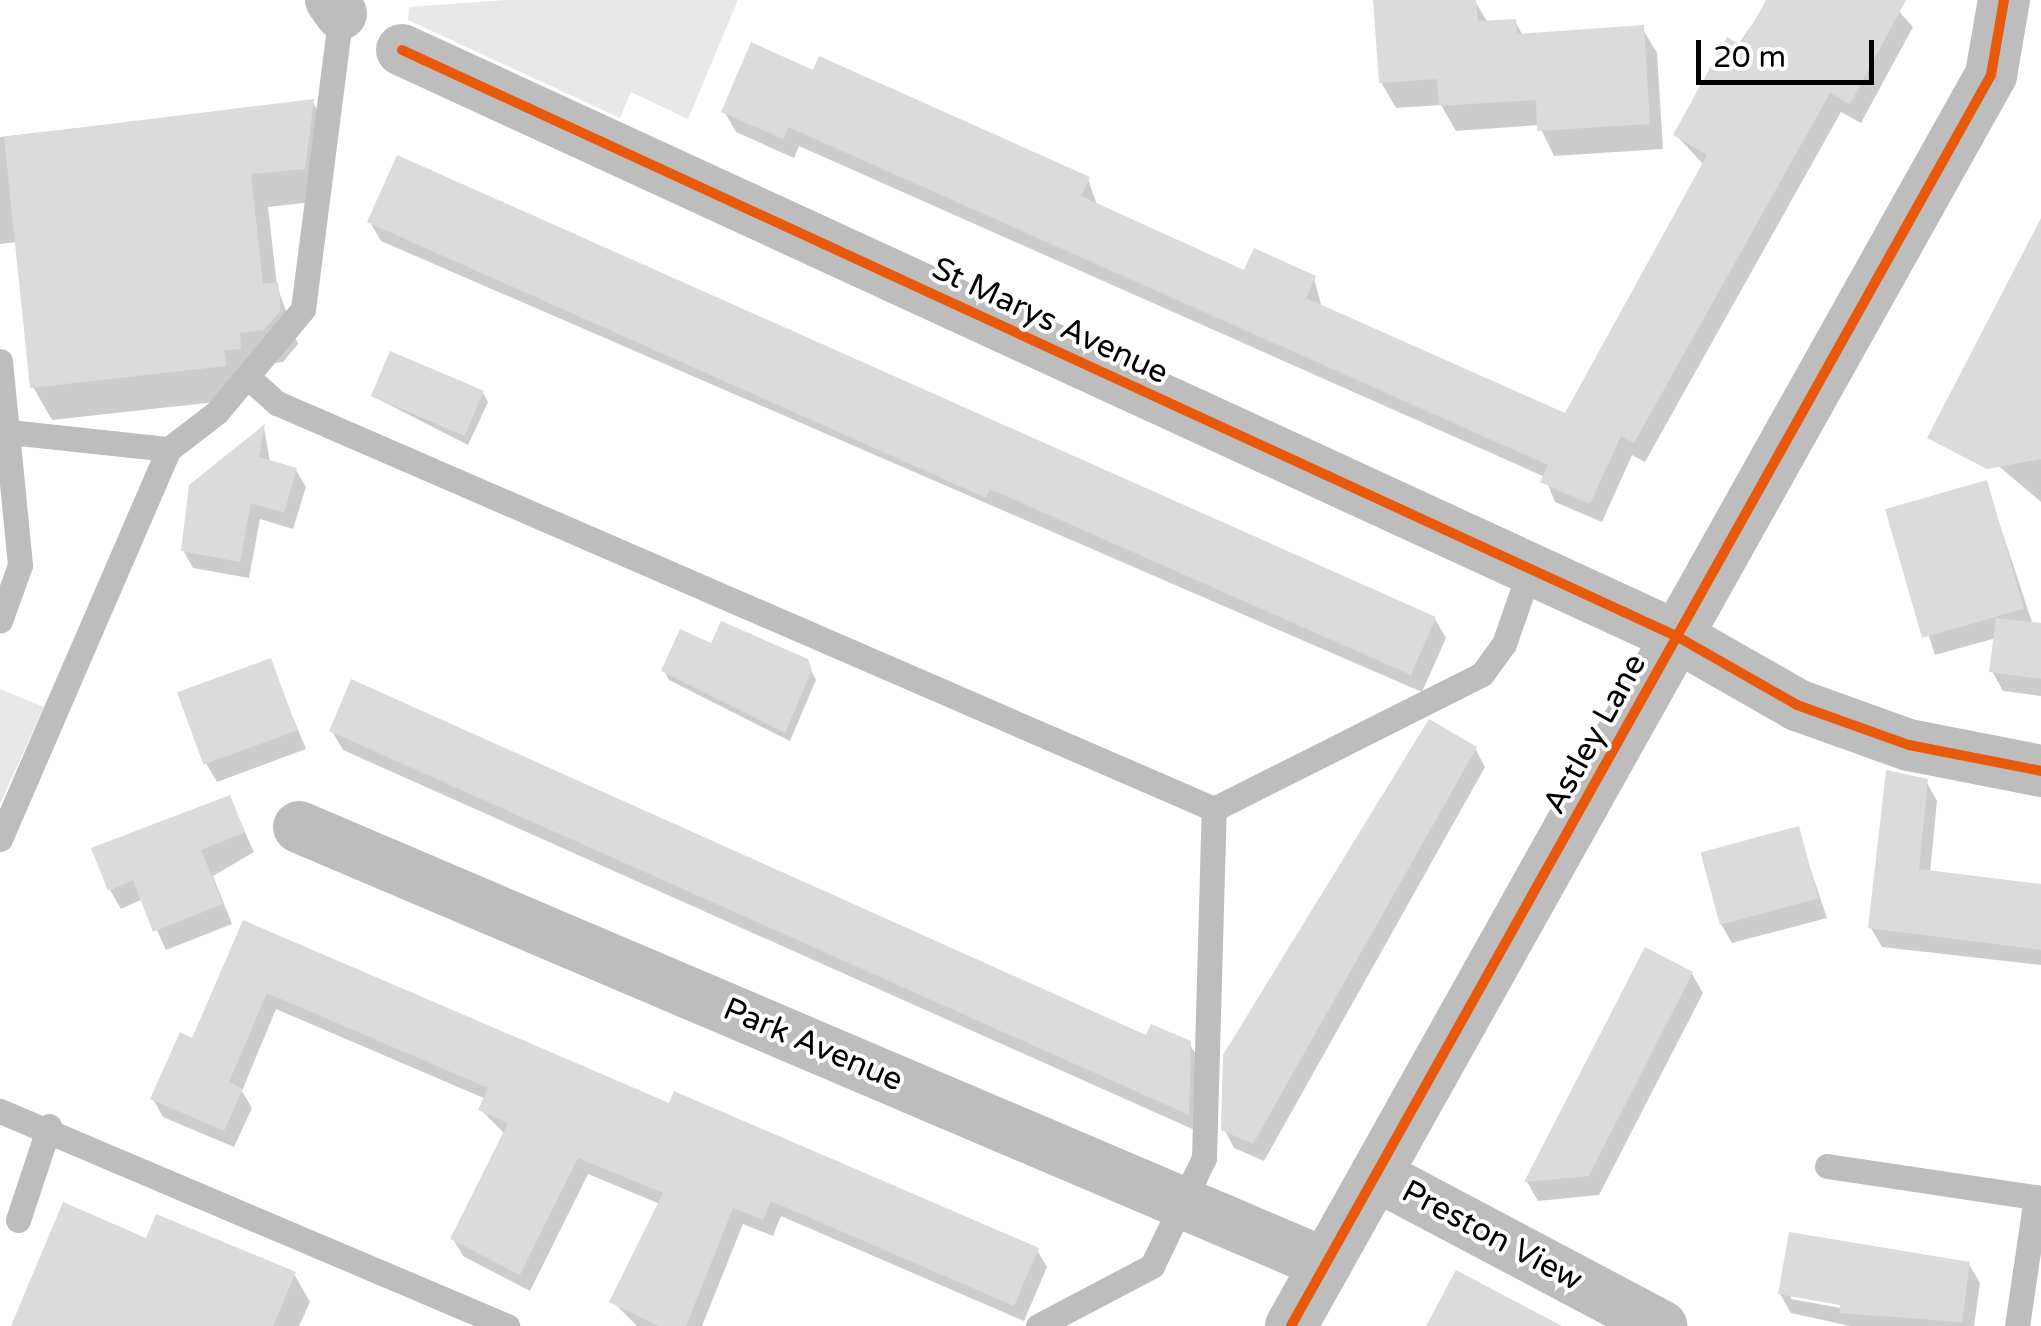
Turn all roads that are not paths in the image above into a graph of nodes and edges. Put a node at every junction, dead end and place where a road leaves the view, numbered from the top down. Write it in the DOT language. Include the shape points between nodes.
graph roads {
  1 [pos="2004,0"];
  2 [pos="336,7"];
  3 [pos="402,50"];
  4 [pos="0,361"];
  5 [pos="249,378"];
  6 [pos="4,431"];
  7 [pos="169,449"];
  8 [pos="1530,569"];
  9 [pos="0,621"];
  10 [pos="1678,637"];
  11 [pos="2041,771"];
  12 [pos="1214,809"];
  13 [pos="299,827"];
  14 [pos="0,839"];
  15 [pos="0,1111"];
  16 [pos="49,1126"];
  17 [pos="1826,1166"];
  18 [pos="1376,1175"];
  19 [pos="2039,1197"];
  20 [pos="1180,1201"];
  21 [pos="18,1220"];
  22 [pos="1326,1264"];
  23 [pos="507,1326"];
  24 [pos="1038,1326"];
  25 [pos="1292,1326"];
  26 [pos="1660,1326"];
  27 [pos="2017,1326"];
  1 -- 10 [label="street, Astley Lane" via="1991,75"];
  2 -- 5 [label="lane" via="303,309"];
  3 -- 8 [label="street, St Marys Avenue"];
  4 -- 6 [label="lane"];
  5 -- 7 [label="lane"];
  5 -- 12 [label="lane" via="276,403"];
  6 -- 7 [label="lane"];
  6 -- 9 [label="lane" via="20,565"];
  7 -- 14 [label="lane"];
  8 -- 10 [label="street, St Marys Avenue"];
  8 -- 12 [label="lane" via="1504,644 1482,674"];
  10 -- 11 [label="street, St Marys Avenue" via="1797,705 1909,745"];
  10 -- 18 [label="street, Astley Lane"];
  12 -- 20 [label="lane" via="1204,1158"];
  13 -- 20 [label="street, Park Avenue"];
  15 -- 16 [label="lane"];
  16 -- 21 [label="lane"];
  16 -- 23 [label="lane"];
  17 -- 19 [label="lane"];
  18 -- 22 [label="street, Astley Lane"];
  18 -- 26 [label="street, Preston View"];
  19 -- 27 [label="lane"];
  20 -- 22 [label="street, Park Avenue"];
  20 -- 24 [label="lane" via="1152,1266"];
  22 -- 25 [label="street, Astley Lane"];
}
